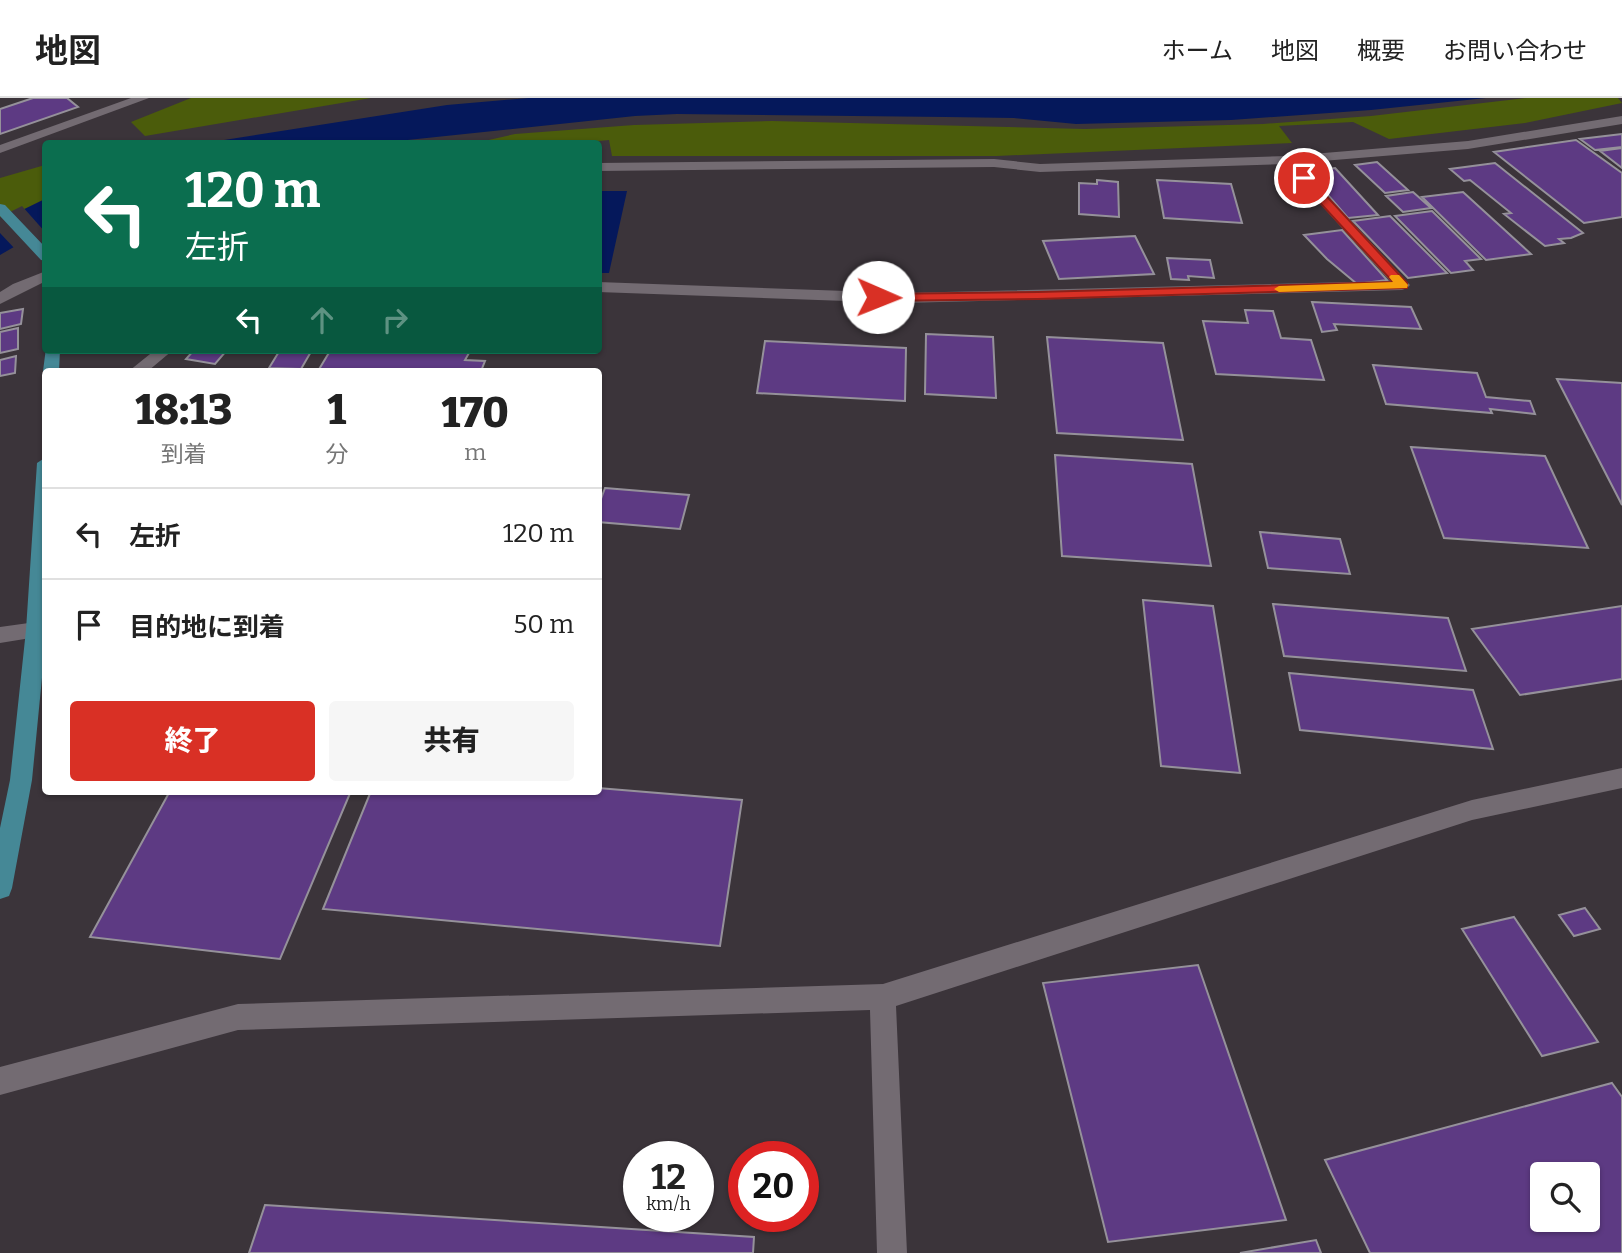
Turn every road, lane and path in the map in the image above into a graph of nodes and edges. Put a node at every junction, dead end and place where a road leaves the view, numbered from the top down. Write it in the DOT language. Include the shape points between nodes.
graph roads {
  1 [pos="143,98"];
  2 [pos="1622,120"];
  3 [pos="0,149"];
  4 [pos="1287,160"];
  5 [pos="602,167"];
  6 [pos="0,208"];
  7 [pos="42,253"];
  8 [pos="42,277"];
  9 [pos="602,287"];
  10 [pos="0,299"];
  11 [pos="160,354"];
  12 [pos="141,368"];
  13 [pos="42,530"];
  14 [pos="36,631"];
  15 [pos="0,635"];
  16 [pos="1622,778"];
  17 [pos="0,888"];
  18 [pos="883,997"];
  19 [pos="0,1082"];
  20 [pos="892,1253"];
  1 -- 3 [label="street"];
  2 -- 4 [label="street" via="1468,145"];
  4 -- 5 [label="street" via="1040,168 993,163"];
  4 -- 9 [label="street" via="1402,285 902,298"];
  6 -- 7 [label="main road"];
  8 -- 10 [label="street"];
  11 -- 12 [label="street"];
  13 -- 14 [label="main road"];
  14 -- 15 [label="street"];
  14 -- 17 [label="main road" via="21,779"];
  16 -- 18 [label="street" via="1472,810"];
  18 -- 19 [label="street" via="238,1017"];
  18 -- 20 [label="street"];
}
